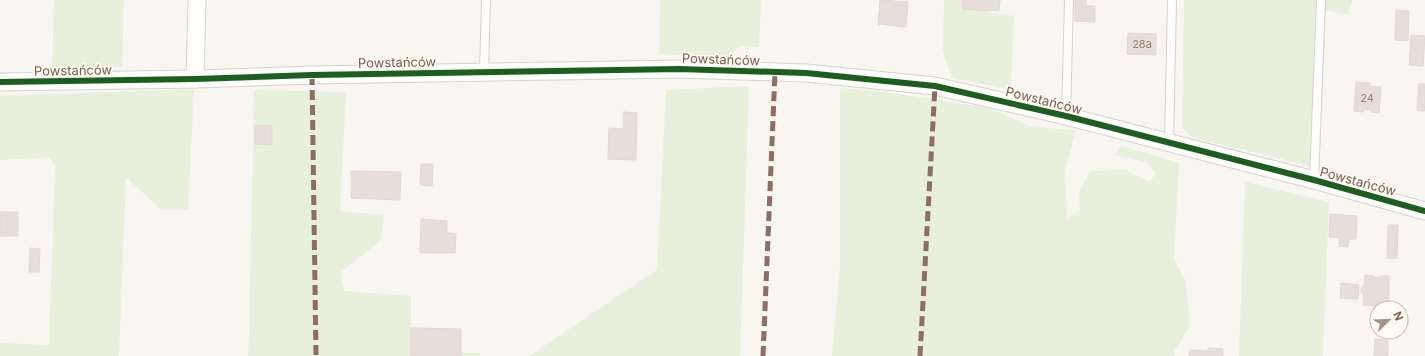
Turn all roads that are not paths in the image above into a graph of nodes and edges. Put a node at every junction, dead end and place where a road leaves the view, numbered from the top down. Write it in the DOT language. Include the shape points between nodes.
graph roads {
  1 [pos="197,0"];
  2 [pos="486,0"];
  3 [pos="1069,0"];
  4 [pos="1172,0"];
  5 [pos="1321,0"];
  6 [pos="484,72"];
  7 [pos="194,79"];
  8 [pos="0,82"];
  9 [pos="1066,116"];
  10 [pos="1169,144"];
  11 [pos="1314,180"];
  12 [pos="1425,211"];
  1 -- 7 [label="street"];
  2 -- 6 [label="lane"];
  3 -- 9 [label="lane"];
  4 -- 10 [label="lane"];
  5 -- 11 [label="lane"];
  6 -- 7 [label="street, Powstańców"];
  6 -- 9 [label="street, Powstańców" via="678,69 806,73 935,86"];
  7 -- 8 [label="street, Powstańców"];
  9 -- 10 [label="street, Powstańców"];
  10 -- 11 [label="street, Powstańców"];
  11 -- 12 [label="street, Powstańców"];
}
